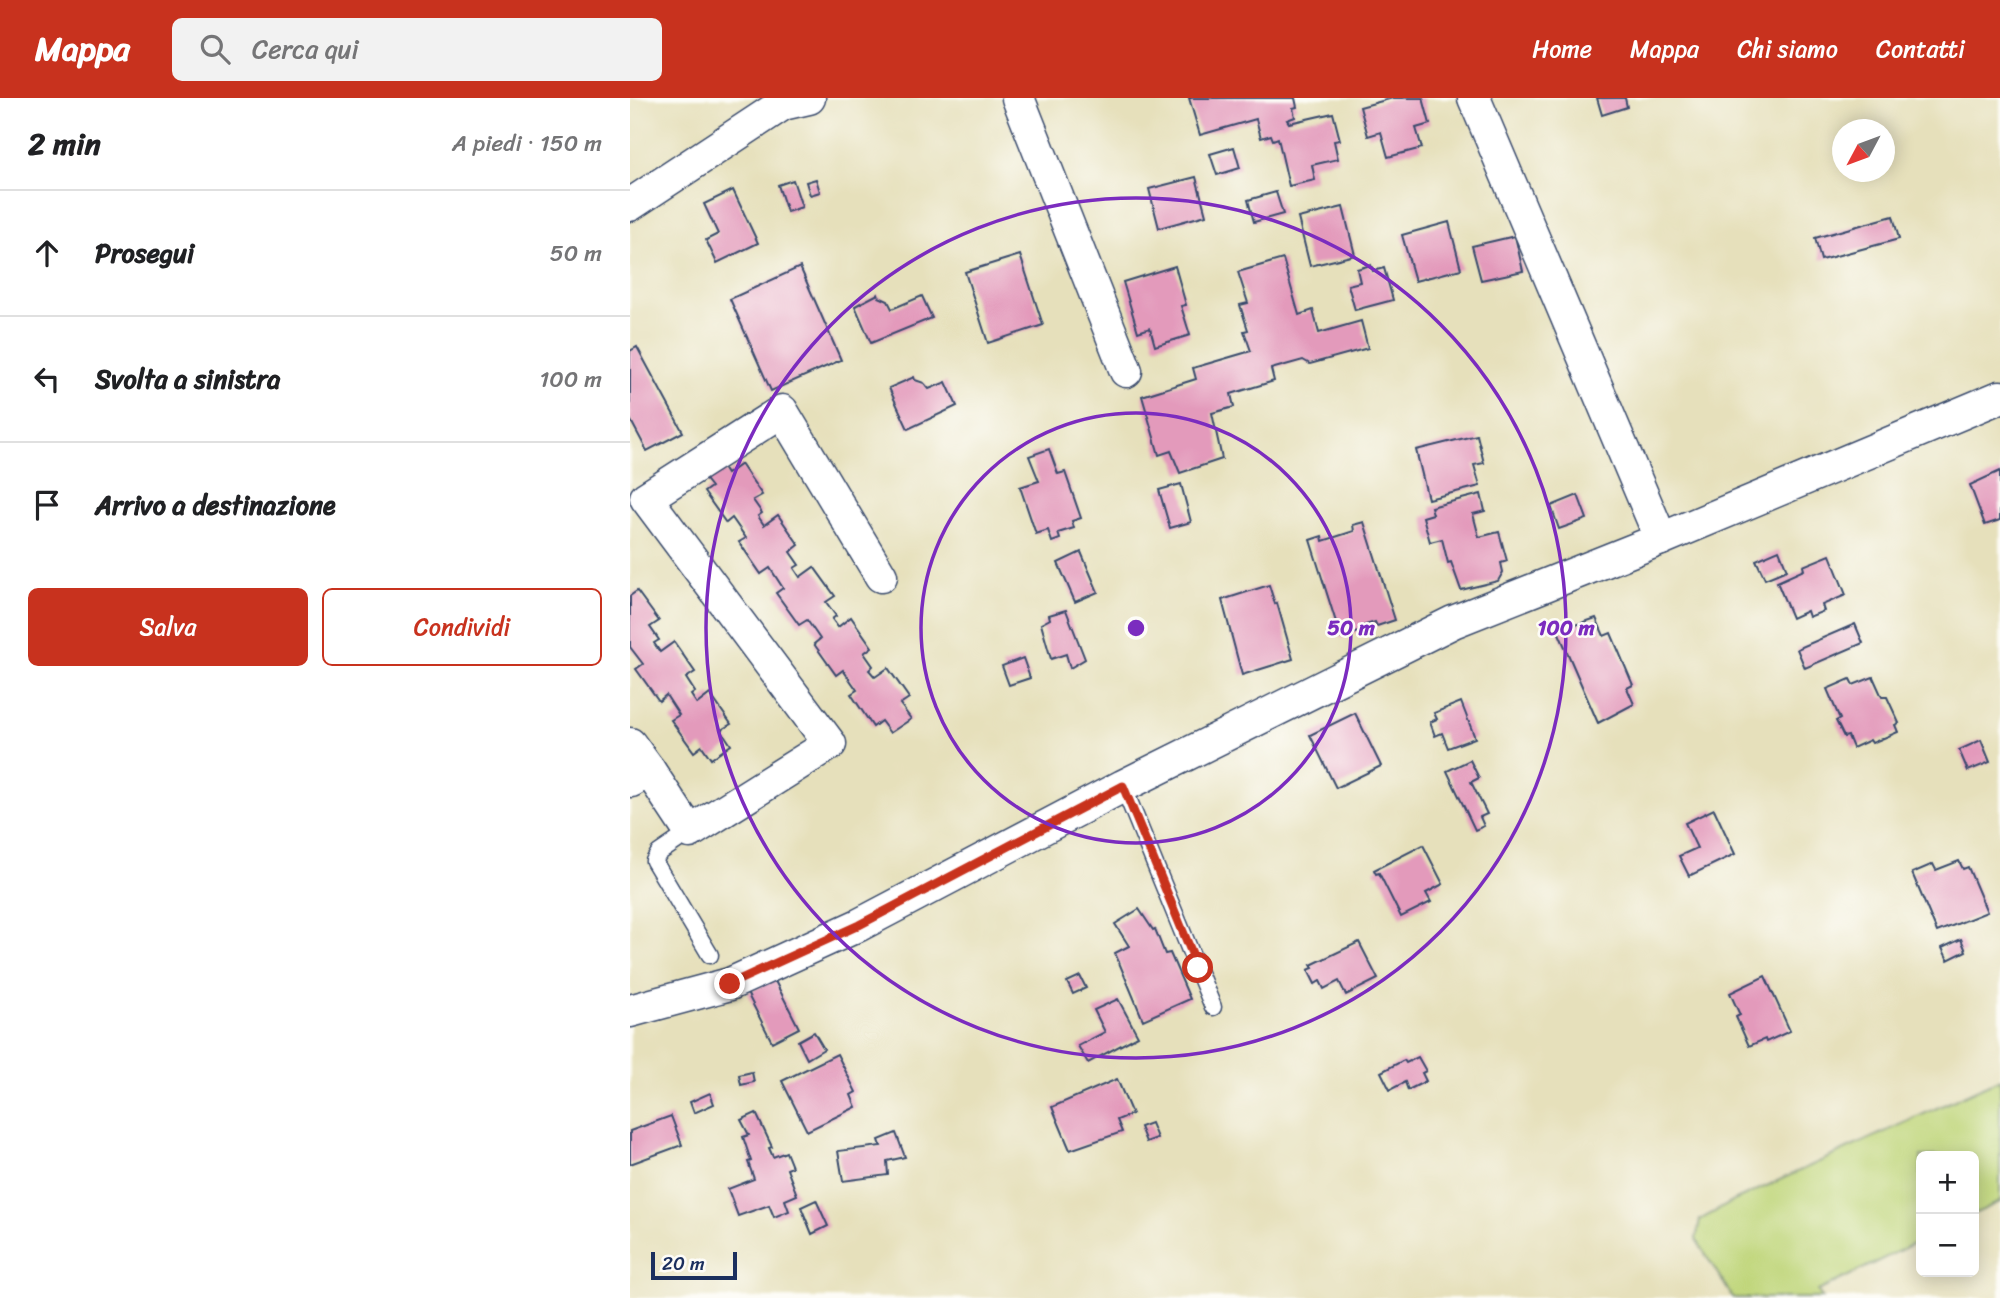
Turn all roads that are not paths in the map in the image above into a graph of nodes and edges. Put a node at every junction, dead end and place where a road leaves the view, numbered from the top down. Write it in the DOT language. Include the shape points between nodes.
graph roads {
  1 [pos="1018,98"];
  2 [pos="1474,98"];
  3 [pos="790,100"];
  4 [pos="630,205"];
  5 [pos="1125,371"];
  6 [pos="2000,397"];
  7 [pos="638,487"];
  8 [pos="1661,539"];
  9 [pos="881,576"];
  10 [pos="630,744"];
  11 [pos="639,776"];
  12 [pos="1123,786"];
  13 [pos="690,832"];
  14 [pos="710,955"];
  15 [pos="1213,1007"];
  16 [pos="630,1011"];
  1 -- 5 [label="street"];
  2 -- 8 [label="street"];
  3 -- 4 [label="street"];
  6 -- 8 [label="street"];
  7 -- 9 [label="street" via="782,411"];
  7 -- 13 [label="street" via="830,744"];
  8 -- 12 [label="street" via="1453,622"];
  10 -- 11 [label="street"];
  11 -- 13 [label="street"];
  12 -- 15 [label="lane"];
  12 -- 16 [label="street" via="859,925 730,984"];
  13 -- 14 [label="lane" via="653,861"];
}
